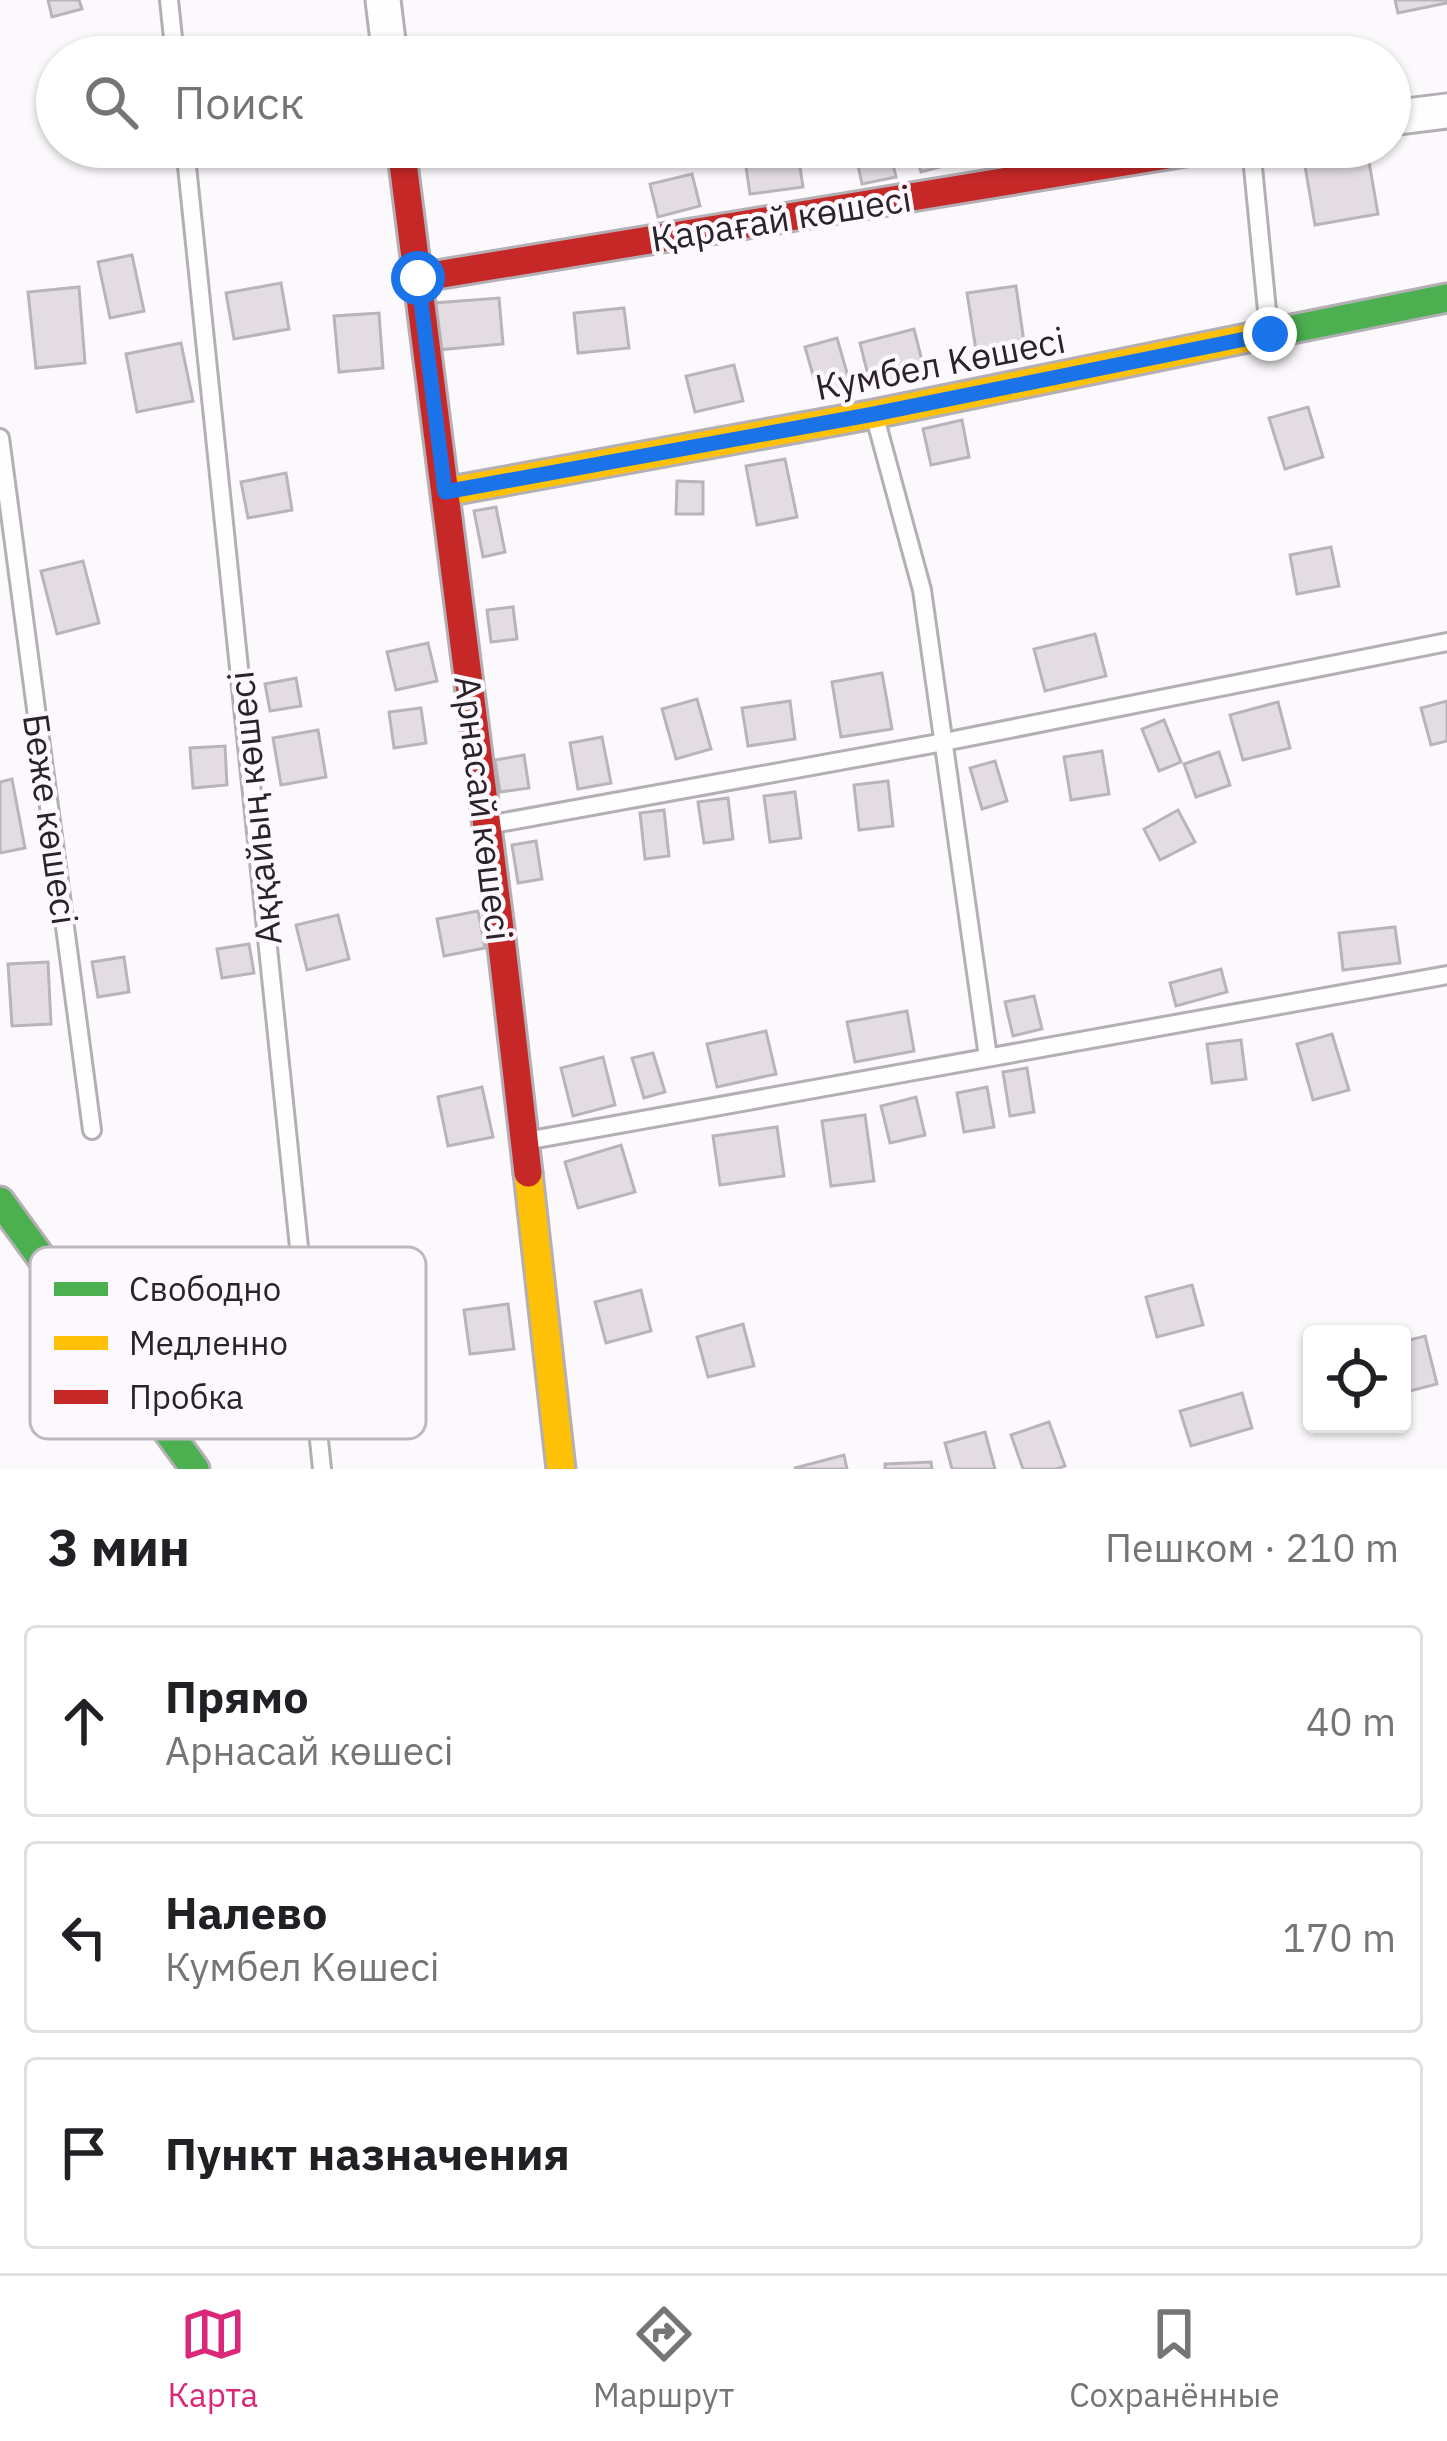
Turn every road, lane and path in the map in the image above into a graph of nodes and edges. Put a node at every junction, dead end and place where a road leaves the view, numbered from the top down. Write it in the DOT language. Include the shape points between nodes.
graph roads {
  1 [pos="170,0"];
  2 [pos="383,0"];
  3 [pos="173,36"];
  4 [pos="387,36"];
  5 [pos="1447,111"];
  6 [pos="1411,115"];
  7 [pos="187,168"];
  8 [pos="404,168"];
  9 [pos="1088,168"];
  10 [pos="1253,168"];
  11 [pos="418,278"];
  12 [pos="1447,298"];
  13 [pos="1270,334"];
  14 [pos="874,414"];
  15 [pos="0,437"];
  16 [pos="445,492"];
  17 [pos="1447,642"];
  18 [pos="944,742"];
  19 [pos="487,825"];
  20 [pos="1447,975"];
  21 [pos="988,1057"];
  22 [pos="92,1130"];
  23 [pos="524,1141"];
  24 [pos="0,1201"];
  25 [pos="33,1247"];
  26 [pos="299,1247"];
  27 [pos="173,1439"];
  28 [pos="319,1439"];
  29 [pos="195,1469"];
  30 [pos="322,1469"];
  31 [pos="561,1469"];
  1 -- 3 [label="lane"];
  2 -- 4 [label="street"];
  5 -- 6 [label="street"];
  7 -- 26 [label="lane, Аққайың көшесі"];
  8 -- 11 [label="street, Арнасай көшесі"];
  9 -- 11 [label="street, Қарағай көшесі"];
  10 -- 13 [label="lane"];
  11 -- 16 [label="street, Арнасай көшесі"];
  12 -- 13 [label="street, Кумбел Kөшесі"];
  13 -- 14 [label="street, Кумбел Kөшесі"];
  14 -- 16 [label="street, Кумбел Kөшесі"];
  14 -- 18 [label="lane" via="922,590"];
  15 -- 22 [label="lane, Беже көшесі"];
  16 -- 19 [label="street, Арнасай көшесі"];
  17 -- 18 [label="lane"];
  18 -- 19 [label="lane"];
  18 -- 21 [label="lane"];
  19 -- 23 [label="street, Арнасай көшесі"];
  20 -- 21 [label="lane"];
  21 -- 23 [label="lane"];
  23 -- 31 [label="street, Арнасай көшесі"];
  24 -- 25 [label="street"];
  27 -- 29 [label="street"];
  28 -- 30 [label="lane, Аққайың көшесі"];
}
